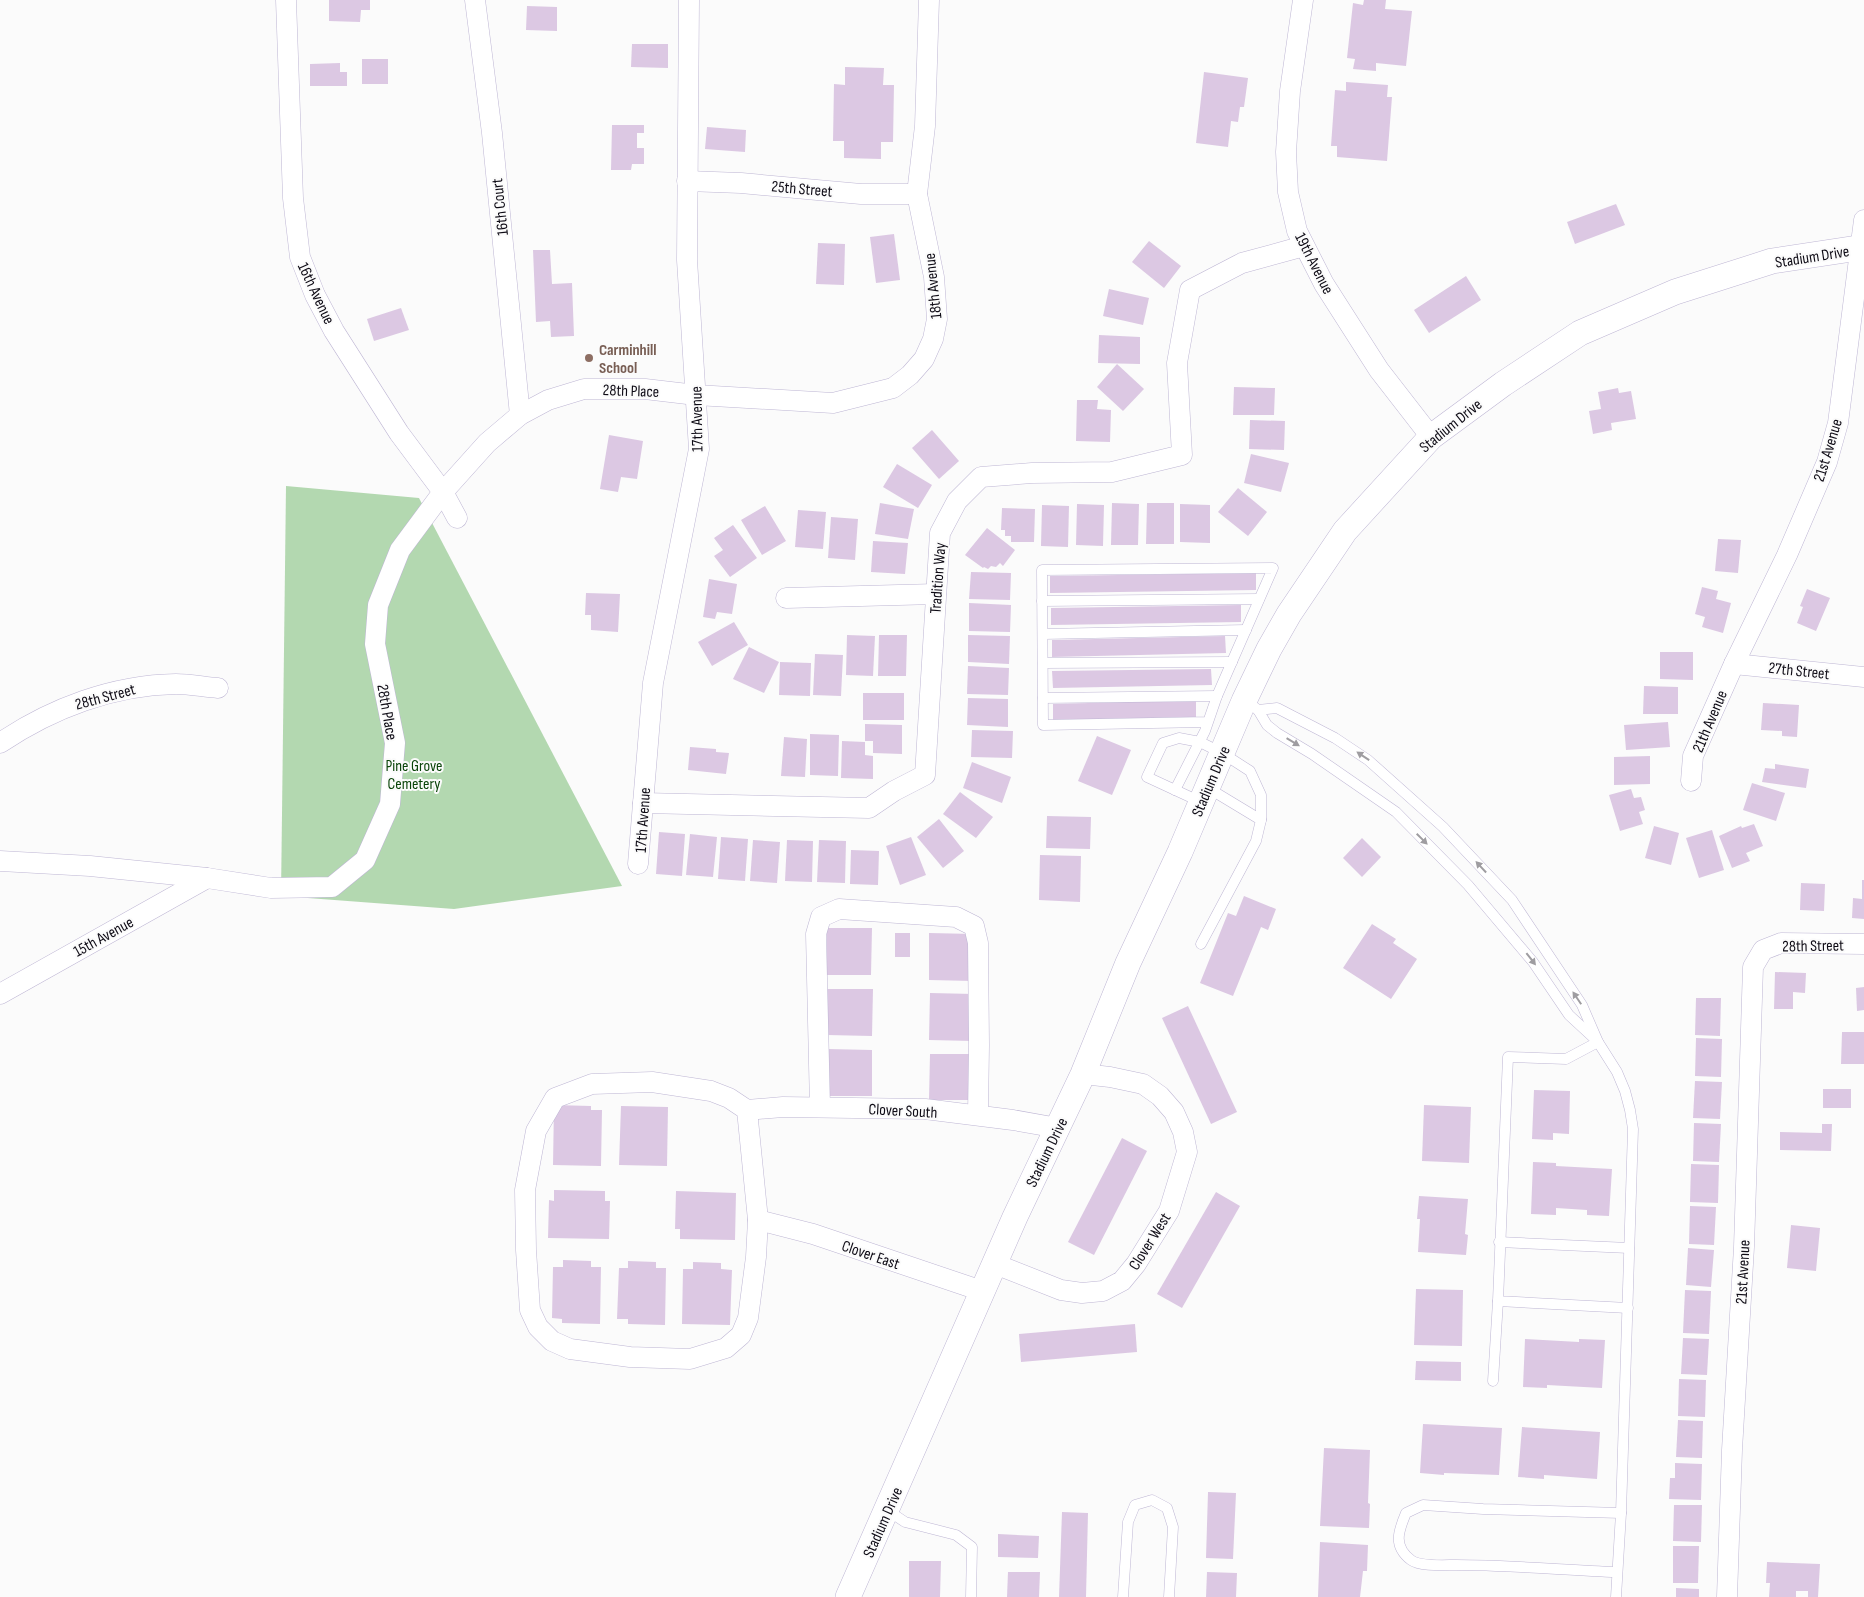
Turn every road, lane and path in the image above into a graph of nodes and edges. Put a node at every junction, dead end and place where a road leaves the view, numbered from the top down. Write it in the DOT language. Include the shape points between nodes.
graph roads {
  1 [pos="286,0"];
  2 [pos="475,0"];
  3 [pos="689,0"];
  4 [pos="929,0"];
  5 [pos="1303,0"];
  6 [pos="687,181"];
  7 [pos="917,194"];
  8 [pos="1864,220"];
  9 [pos="1304,246"];
  10 [pos="1862,247"];
  11 [pos="696,395"];
  12 [pos="520,415"];
  13 [pos="1431,437"];
  14 [pos="443,492"];
  15 [pos="457,518"];
  16 [pos="936,594"];
  17 [pos="786,598"];
  18 [pos="1259,599"];
  19 [pos="1042,601"];
  20 [pos="1246,630"];
  21 [pos="1043,634"];
  22 [pos="1232,662"];
  23 [pos="1043,663"];
  24 [pos="1734,664"];
  25 [pos="1864,677"];
  26 [pos="218,688"];
  27 [pos="1217,696"];
  28 [pos="1043,698"];
  29 [pos="1251,705"];
  30 [pos="1207,722"];
  31 [pos="1200,742"];
  32 [pos="0,743"];
  33 [pos="1222,753"];
  34 [pos="1691,781"];
  35 [pos="1175,790"];
  36 [pos="1204,795"];
  37 [pos="642,803"];
  38 [pos="1261,820"];
  39 [pos="0,861"];
  40 [pos="638,864"];
  41 [pos="207,878"];
  42 [pos="1201,944"];
  43 [pos="1864,944"];
  44 [pos="1763,950"];
  45 [pos="0,994"];
  46 [pos="1598,1042"];
  47 [pos="1083,1074"];
  48 [pos="820,1107"];
  49 [pos="747,1110"];
  50 [pos="978,1115"];
  51 [pos="1058,1128"];
  52 [pos="758,1220"];
  53 [pos="1499,1242"];
  54 [pos="1630,1248"];
  55 [pos="995,1264"];
  56 [pos="982,1291"];
  57 [pos="1498,1301"];
  58 [pos="1628,1308"];
  59 [pos="1493,1381"];
  60 [pos="887,1510"];
  61 [pos="1621,1513"];
  62 [pos="1617,1572"];
  63 [pos="848,1597"];
  64 [pos="971,1597"];
  65 [pos="1123,1597"];
  66 [pos="1169,1597"];
  67 [pos="1616,1597"];
  68 [pos="1727,1597"];
  1 -- 14 [label="street, 16th Avenue" via="293,198 300,258 315,296 334,330 399,433"];
  2 -- 12 [label="street, 16th Court" via="492,132"];
  3 -- 6 [label="street, 17th Avenue"];
  4 -- 7 [label="street, 18th Avenue" via="924,126"];
  5 -- 9 [label="street, 19th Avenue" via="1290,91 1286,152 1288,192"];
  6 -- 7 [label="street, 25th Street" via="861,194"];
  6 -- 11 [label="street, 17th Avenue" via="687,260"];
  7 -- 11 [label="street, 18th Avenue" via="934,278 937,319 924,359 910,376 893,388 834,403"];
  8 -- 10 [label="street, 21st Avenue"];
  9 -- 13 [label="street, 19th Avenue" via="1324,284 1379,370"];
  9 -- 16 [label="street, Tradition Way" via="1242,263 1190,290 1177,363 1182,455 1112,472 981,477 957,500 940,533"];
  10 -- 13 [label="street, Stadium Drive" via="1772,261 1675,292 1580,333"];
  10 -- 24 [label="street, 21st Avenue" via="1838,423 1827,462 1787,555"];
  11 -- 12 [label="street, 28th Place" via="645,389 584,389 548,400"];
  11 -- 37 [label="street, 17th Avenue" via="698,449 654,683"];
  12 -- 14 [label="street, 28th Place" via="487,443"];
  13 -- 29 [label="street, Stadium Drive" via="1345,531 1289,614 1269,649"];
  14 -- 15 [label="street, 16th Avenue"];
  14 -- 41 [label="street, 28th Place" via="400,550 378,605 375,644 395,743 390,804 365,860 332,888 271,888"];
  16 -- 17 [label="street"];
  16 -- 37 [label="street, Tradition Way" via="925,775 869,808"];
  18 -- 19 [label="lane"];
  18 -- 19 [label="lane" via="1273,568 1042,570"];
  18 -- 20 [label="lane"];
  19 -- 21 [label="lane"];
  20 -- 21 [label="lane"];
  20 -- 22 [label="lane"];
  21 -- 23 [label="lane"];
  22 -- 23 [label="lane"];
  22 -- 27 [label="lane"];
  23 -- 28 [label="lane"];
  24 -- 25 [label="street, 27th Street"];
  24 -- 34 [label="street, 21th Avenue" via="1693,756"];
  26 -- 32 [label="street, 28th Street" via="177,684 136,687 76,702 21,728"];
  27 -- 28 [label="lane"];
  27 -- 30 [label="lane"];
  28 -- 30 [label="lane" via="1043,724"];
  29 -- 33 [label="street, Stadium Drive"];
  29 -- 46 [label="lane, one-way" via="1277,733 1396,812 1468,885 1534,962 1569,1015"];
  46 -- 29 [label="lane, one-way" via="1582,1005 1512,900 1442,826 1368,760 1335,738 1277,708"];
  30 -- 31 [label="lane"];
  31 -- 33 [label="lane"];
  31 -- 35 [label="lane"];
  31 -- 35 [label="lane" via="1179,738 1163,743 1147,777"];
  33 -- 36 [label="street, Stadium Drive"];
  33 -- 38 [label="lane" via="1250,771 1261,795"];
  35 -- 36 [label="lane"];
  36 -- 38 [label="lane"];
  36 -- 47 [label="street, Stadium Drive" via="1128,963"];
  37 -- 40 [label="street, 17th Avenue"];
  38 -- 42 [label="lane" via="1256,841"];
  39 -- 41 [label="street, 28th Place"];
  41 -- 45 [label="street, 15th Avenue"];
  43 -- 44 [label="street, 28th Street" via="1781,943"];
  44 -- 68 [label="street, 21st Avenue" via="1753,967 1744,1247"];
  46 -- 53 [label="lane" via="1566,1059 1508,1057"];
  46 -- 54 [label="lane" via="1625,1091 1633,1129"];
  47 -- 51 [label="street, Stadium Drive"];
  47 -- 55 [label="street, Clover West" via="1143,1084 1174,1112 1187,1152 1169,1211 1136,1264 1122,1280 1103,1291 1061,1290"];
  48 -- 49 [label="street, Clover South"];
  48 -- 50 [label="street, Clover South"];
  48 -- 50 [label="street" via="816,934 821,916 839,909 956,917 974,926 978,943"];
  49 -- 52 [label="street"];
  49 -- 52 [label="street" via="711,1091 652,1082 592,1084 555,1098 536,1131 526,1190 530,1310 538,1327 552,1341 570,1349 630,1357 690,1359 726,1348 741,1335 748,1318"];
  50 -- 51 [label="street, Clover South"];
  51 -- 55 [label="street, Stadium Drive"];
  52 -- 56 [label="street, Clover East" via="813,1234"];
  53 -- 54 [label="lane"];
  53 -- 57 [label="lane"];
  54 -- 58 [label="lane"];
  55 -- 56 [label="street, Stadium Drive"];
  56 -- 60 [label="street, Stadium Drive"];
  57 -- 58 [label="lane"];
  57 -- 59 [label="lane"];
  58 -- 61 [label="lane"];
  60 -- 63 [label="street, Stadium Drive"];
  60 -- 64 [label="lane" via="905,1522 956,1535 972,1547"];
  61 -- 62 [label="lane"];
  61 -- 62 [label="lane" via="1483,1510 1423,1505 1406,1513 1398,1530 1400,1549 1413,1562"];
  62 -- 67 [label="lane"];
  65 -- 66 [label="lane" via="1128,1522 1135,1505 1152,1500 1167,1508 1173,1527"];
}
